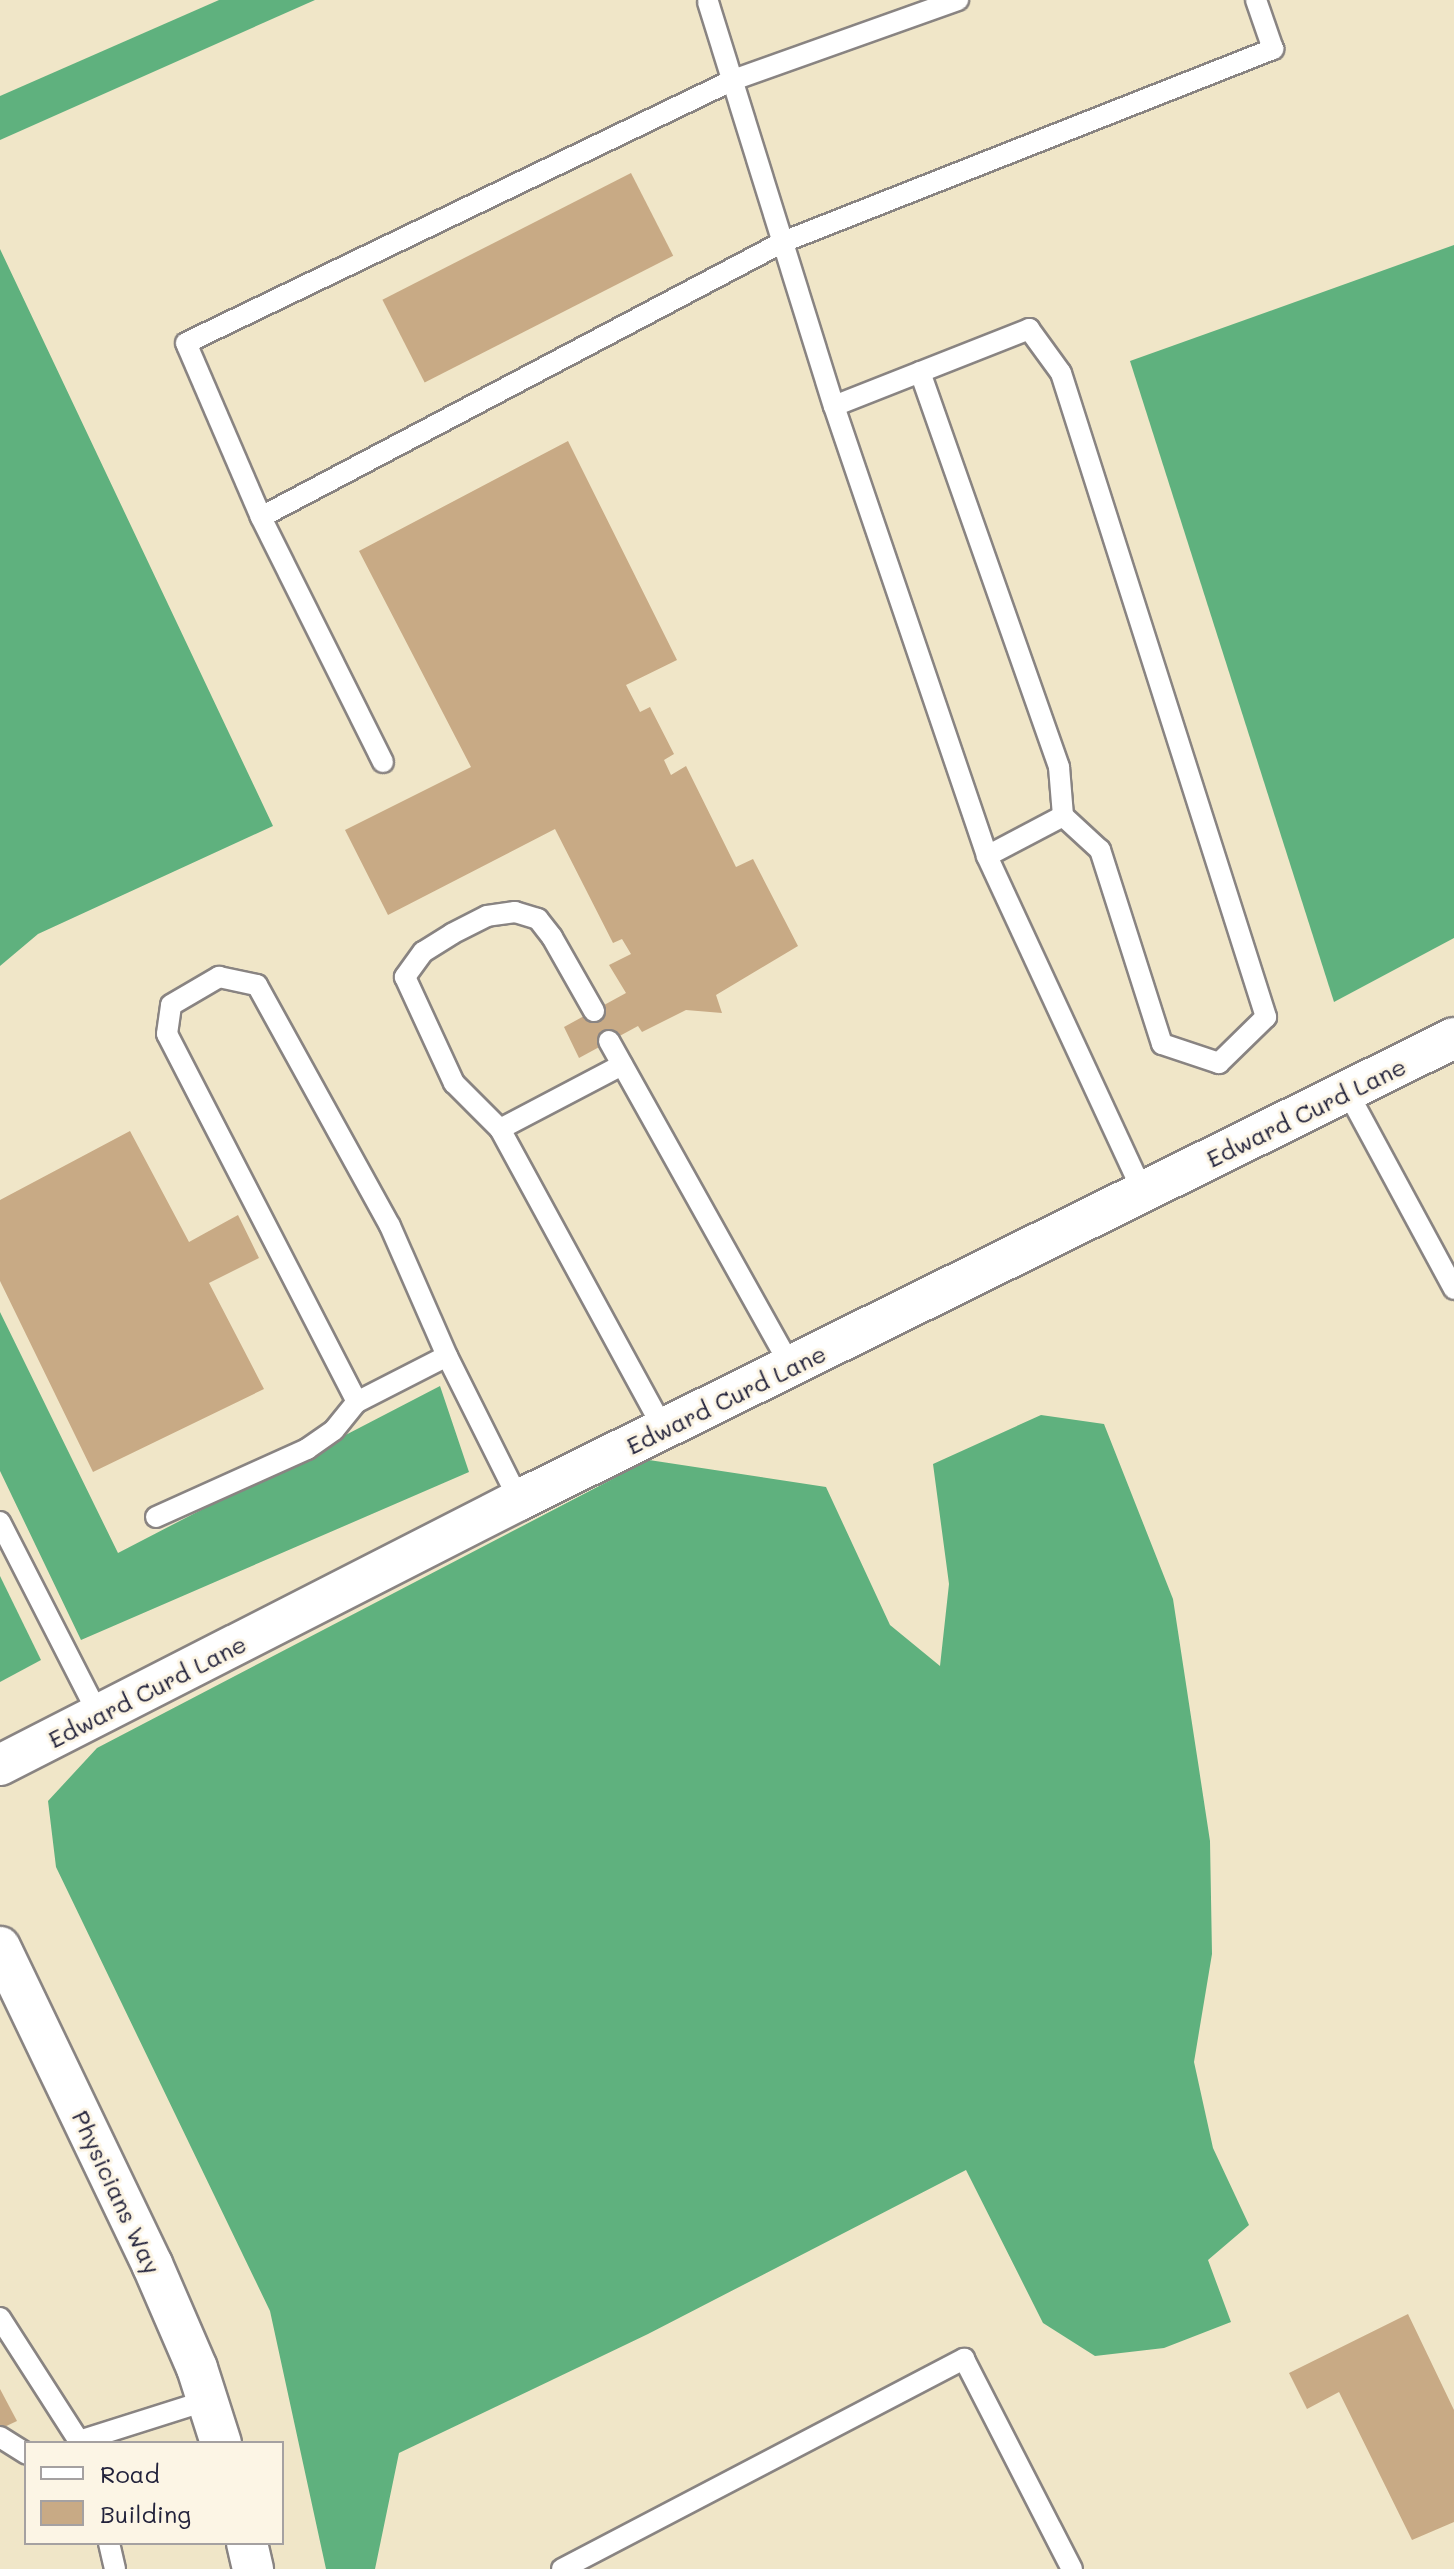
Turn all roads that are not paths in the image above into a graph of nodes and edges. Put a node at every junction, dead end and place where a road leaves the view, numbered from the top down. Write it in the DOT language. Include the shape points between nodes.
graph roads {
  1 [pos="958,0"];
  2 [pos="1256,0"];
  3 [pos="708,2"];
  4 [pos="733,80"];
  5 [pos="783,242"];
  6 [pos="920,372"];
  7 [pos="834,406"];
  8 [pos="261,517"];
  9 [pos="383,762"];
  10 [pos="1063,816"];
  11 [pos="987,856"];
  12 [pos="594,1011"];
  13 [pos="1454,1038"];
  14 [pos="609,1041"];
  15 [pos="622,1065"];
  16 [pos="1347,1091"];
  17 [pos="500,1129"];
  18 [pos="1143,1192"];
  19 [pos="1454,1289"];
  20 [pos="447,1356"];
  21 [pos="791,1367"];
  22 [pos="357,1402"];
  23 [pos="664,1430"];
  24 [pos="519,1500"];
  25 [pos="156,1517"];
  26 [pos="0,1522"];
  27 [pos="100,1717"];
  28 [pos="0,1765"];
  29 [pos="0,1947"];
  30 [pos="0,2319"];
  31 [pos="208,2400"];
  32 [pos="0,2437"];
  33 [pos="79,2441"];
  34 [pos="83,2441"];
  35 [pos="220,2441"];
  36 [pos="24,2452"];
  37 [pos="109,2545"];
  38 [pos="247,2545"];
  39 [pos="115,2569"];
  40 [pos="253,2569"];
  41 [pos="562,2569"];
  42 [pos="1072,2569"];
  1 -- 4 [label="lane"];
  2 -- 5 [label="lane" via="1273,49"];
  3 -- 4 [label="lane"];
  4 -- 5 [label="lane"];
  4 -- 8 [label="lane" via="186,343"];
  5 -- 7 [label="lane"];
  5 -- 8 [label="lane"];
  6 -- 7 [label="lane"];
  6 -- 10 [label="lane" via="1059,767"];
  6 -- 10 [label="lane" via="1029,329 1061,373 1266,1017 1219,1063 1162,1044 1100,850"];
  7 -- 11 [label="lane"];
  8 -- 9 [label="lane"];
  10 -- 11 [label="lane"];
  11 -- 18 [label="lane"];
  12 -- 17 [label="lane" via="538,919 515,912 487,916 423,952 405,977 454,1083"];
  13 -- 16 [label="street, Edward Curd Lane"];
  14 -- 15 [label="lane"];
  15 -- 17 [label="lane"];
  15 -- 21 [label="lane"];
  16 -- 18 [label="street, Edward Curd Lane"];
  16 -- 19 [label="lane"];
  17 -- 23 [label="lane"];
  18 -- 21 [label="street, Edward Curd Lane"];
  20 -- 22 [label="lane"];
  20 -- 22 [label="lane" via="390,1226 257,985 219,977 171,1005 167,1034"];
  20 -- 24 [label="lane"];
  21 -- 23 [label="street, Edward Curd Lane"];
  22 -- 25 [label="lane" via="334,1430 307,1449"];
  23 -- 24 [label="street, Edward Curd Lane"];
  24 -- 27 [label="street, Edward Curd Lane"];
  26 -- 27 [label="lane"];
  27 -- 28 [label="street, Edward Curd Lane"];
  29 -- 31 [label="street, Physicians Way" via="152,2264"];
  30 -- 33 [label="lane"];
  31 -- 34 [label="lane"];
  31 -- 35 [label="street, Physicians Way"];
  32 -- 36 [label="lane"];
  37 -- 39 [label="lane"];
  38 -- 40 [label="street"];
  41 -- 42 [label="lane" via="964,2359"];
}
